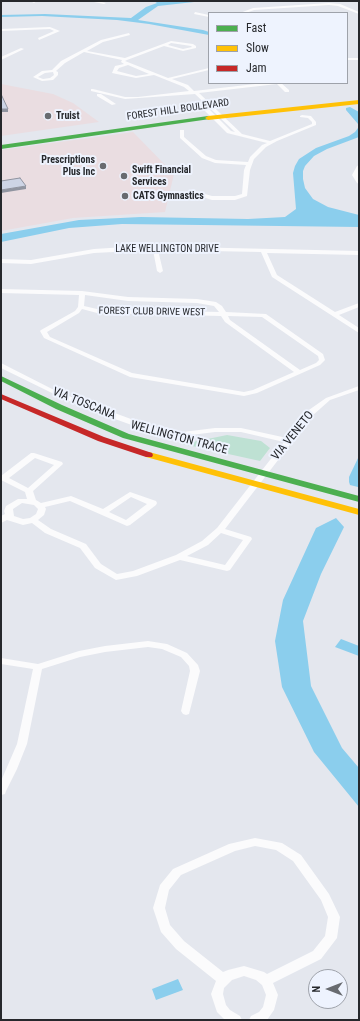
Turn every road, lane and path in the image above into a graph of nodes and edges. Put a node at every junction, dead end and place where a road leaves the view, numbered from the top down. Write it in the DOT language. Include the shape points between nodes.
graph roads {
  1 [pos="91,1"];
  2 [pos="104,2"];
  3 [pos="245,12"];
  4 [pos="195,13"];
  5 [pos="359,13"];
  6 [pos="208,16"];
  7 [pos="1,30"];
  8 [pos="129,34"];
  9 [pos="39,39"];
  10 [pos="162,45"];
  11 [pos="22,49"];
  12 [pos="83,51"];
  13 [pos="1,59"];
  14 [pos="348,59"];
  15 [pos="359,59"];
  16 [pos="127,61"];
  17 [pos="208,69"];
  18 [pos="54,70"];
  19 [pos="155,74"];
  20 [pos="167,79"];
  21 [pos="268,84"];
  22 [pos="278,84"];
  23 [pos="287,91"];
  24 [pos="193,92"];
  25 [pos="359,98"];
  26 [pos="359,102"];
  27 [pos="114,104"];
  28 [pos="214,114"];
  29 [pos="302,116"];
  30 [pos="182,131"];
  31 [pos="1,142"];
  32 [pos="270,142"];
  33 [pos="1,147"];
  34 [pos="249,164"];
  35 [pos="359,167"];
  36 [pos="359,182"];
  37 [pos="198,194"];
  38 [pos="155,248"];
  39 [pos="263,251"];
  40 [pos="359,253"];
  41 [pos="1,261"];
  42 [pos="160,271"];
  43 [pos="1,291"];
  44 [pos="82,293"];
  45 [pos="359,305"];
  46 [pos="81,308"];
  47 [pos="224,313"];
  48 [pos="334,315"];
  49 [pos="359,331"];
  50 [pos="1,365"];
  51 [pos="299,372"];
  52 [pos="1,378"];
  53 [pos="359,388"];
  54 [pos="1,396"];
  55 [pos="289,440"];
  56 [pos="263,473"];
  57 [pos="254,484"];
  58 [pos="29,491"];
  59 [pos="359,499"];
  60 [pos="32,501"];
  61 [pos="40,506"];
  62 [pos="104,512"];
  63 [pos="359,512"];
  64 [pos="8,515"];
  65 [pos="1,520"];
  66 [pos="33,520"];
  67 [pos="220,530"];
  68 [pos="179,557"];
  69 [pos="1,661"];
  70 [pos="38,667"];
  71 [pos="186,711"];
  72 [pos="1,791"];
  73 [pos="223,980"];
  74 [pos="266,981"];
  75 [pos="262,1019"];
  76 [pos="233,1020"];
  1 -- 2 [label="street"];
  3 -- 5 [label="street" via="253,9 329,4"];
  4 -- 6 [label="street"];
  7 -- 9 [label="street" via="50,28 58,31"];
  8 -- 12 [label="street" via="102,41"];
  10 -- 10 [label="street" via="172,42 195,47 183,50"];
  10 -- 16 [label="street"];
  11 -- 13 [label="street"];
  12 -- 16 [label="street"];
  12 -- 18 [label="street"];
  14 -- 15 [label="street"];
  16 -- 19 [label="street"];
  16 -- 19 [label="street" via="114,72 136,78"];
  17 -- 20 [label="street"];
  19 -- 20 [label="street"];
  20 -- 24 [label="street" via="186,86"];
  21 -- 24 [label="street"];
  22 -- 23 [label="street"];
  24 -- 27 [label="street" via="125,98 93,90 93,93"];
  24 -- 28 [label="street" via="192,94"];
  25 -- 28 [label="main road, FOREST HILL BOULEVARD"];
  26 -- 28 [label="main road, FOREST HILL BOULEVARD"];
  28 -- 31 [label="main road, FOREST HILL BOULEVARD"];
  28 -- 32 [label="street" via="225,130"];
  28 -- 33 [label="main road, FOREST HILL BOULEVARD"];
  29 -- 32 [label="street" via="309,117 314,125"];
  30 -- 34 [label="street" via="182,137 204,158"];
  32 -- 34 [label="street" via="257,152"];
  34 -- 37 [label="street" via="246,193 243,196 212,198"];
  35 -- 36 [label="street" via="355,175"];
  38 -- 39 [label="street, LAKE WELLINGTON DRIVE"];
  38 -- 41 [label="street, LAKE WELLINGTON DRIVE" via="94,251 31,262"];
  38 -- 42 [label="street"];
  39 -- 40 [label="street, LAKE WELLINGTON DRIVE"];
  39 -- 48 [label="street" via="274,276"];
  43 -- 44 [label="street, FOREST CLUB DRIVE WEST"];
  44 -- 46 [label="street, FOREST CLUB DRIVE WEST"];
  44 -- 47 [label="street, FOREST CLUB DRIVE WEST" via="128,299 206,302 216,304"];
  45 -- 48 [label="street"];
  46 -- 47 [label="street, FOREST CLUB DRIVE WEST" via="97,311"];
  46 -- 51 [label="street, FOREST CLUB DRIVE WEST" via="43,331 47,338 130,375 244,394"];
  47 -- 51 [label="street, FOREST CLUB DRIVE WEST" via="227,321"];
  47 -- 51 [label="street, FOREST CLUB DRIVE WEST" via="264,315 321,355 322,360 318,364"];
  48 -- 49 [label="street"];
  50 -- 55 [label="street, VIA TOSCANA" via="76,401 157,431 183,434 241,430"];
  52 -- 56 [label="main road, WELLINGTON TRACE" via="126,436"];
  53 -- 55 [label="street, VIA VENETO" via="328,399 310,414"];
  54 -- 57 [label="main road, WELLINGTON TRACE" via="101,439"];
  55 -- 56 [label="street, VIA VENETO"];
  56 -- 57 [label="street, VIA VENETO"];
  56 -- 59 [label="main road, WELLINGTON TRACE"];
  57 -- 63 [label="main road, WELLINGTON TRACE"];
  57 -- 67 [label="street, VIA VENETO"];
  58 -- 58 [label="street" via="4,478 34,455 59,464"];
  58 -- 60 [label="street"];
  60 -- 61 [label="street"];
  60 -- 64 [label="street" via="16,502 9,508"];
  61 -- 62 [label="street" via="71,498"];
  61 -- 66 [label="street" via="42,512"];
  62 -- 62 [label="street" via="127,523 153,503 130,494"];
  64 -- 65 [label="street"];
  64 -- 66 [label="street" via="18,521"];
  66 -- 68 [label="street, VIA VENETO" via="48,531 83,546 98,566 116,577 134,574"];
  67 -- 68 [label="street, VIA VENETO" via="204,543"];
  67 -- 68 [label="street" via="248,539 227,568"];
  69 -- 70 [label="street"];
  70 -- 71 [label="street" via="105,649 148,644 171,648 184,655 195,671"];
  70 -- 72 [label="street" via="22,744"];
  73 -- 74 [label="street" via="228,975 244,971 260,976"];
  73 -- 74 [label="street" via="180,946 165,928 160,908 162,895 164,888 177,872 233,847 255,842 278,846 297,858 325,897 334,917 331,938 317,955"];
  73 -- 76 [label="street" via="219,986 218,1001"];
  74 -- 75 [label="street" via="272,995 268,1010"];
}
